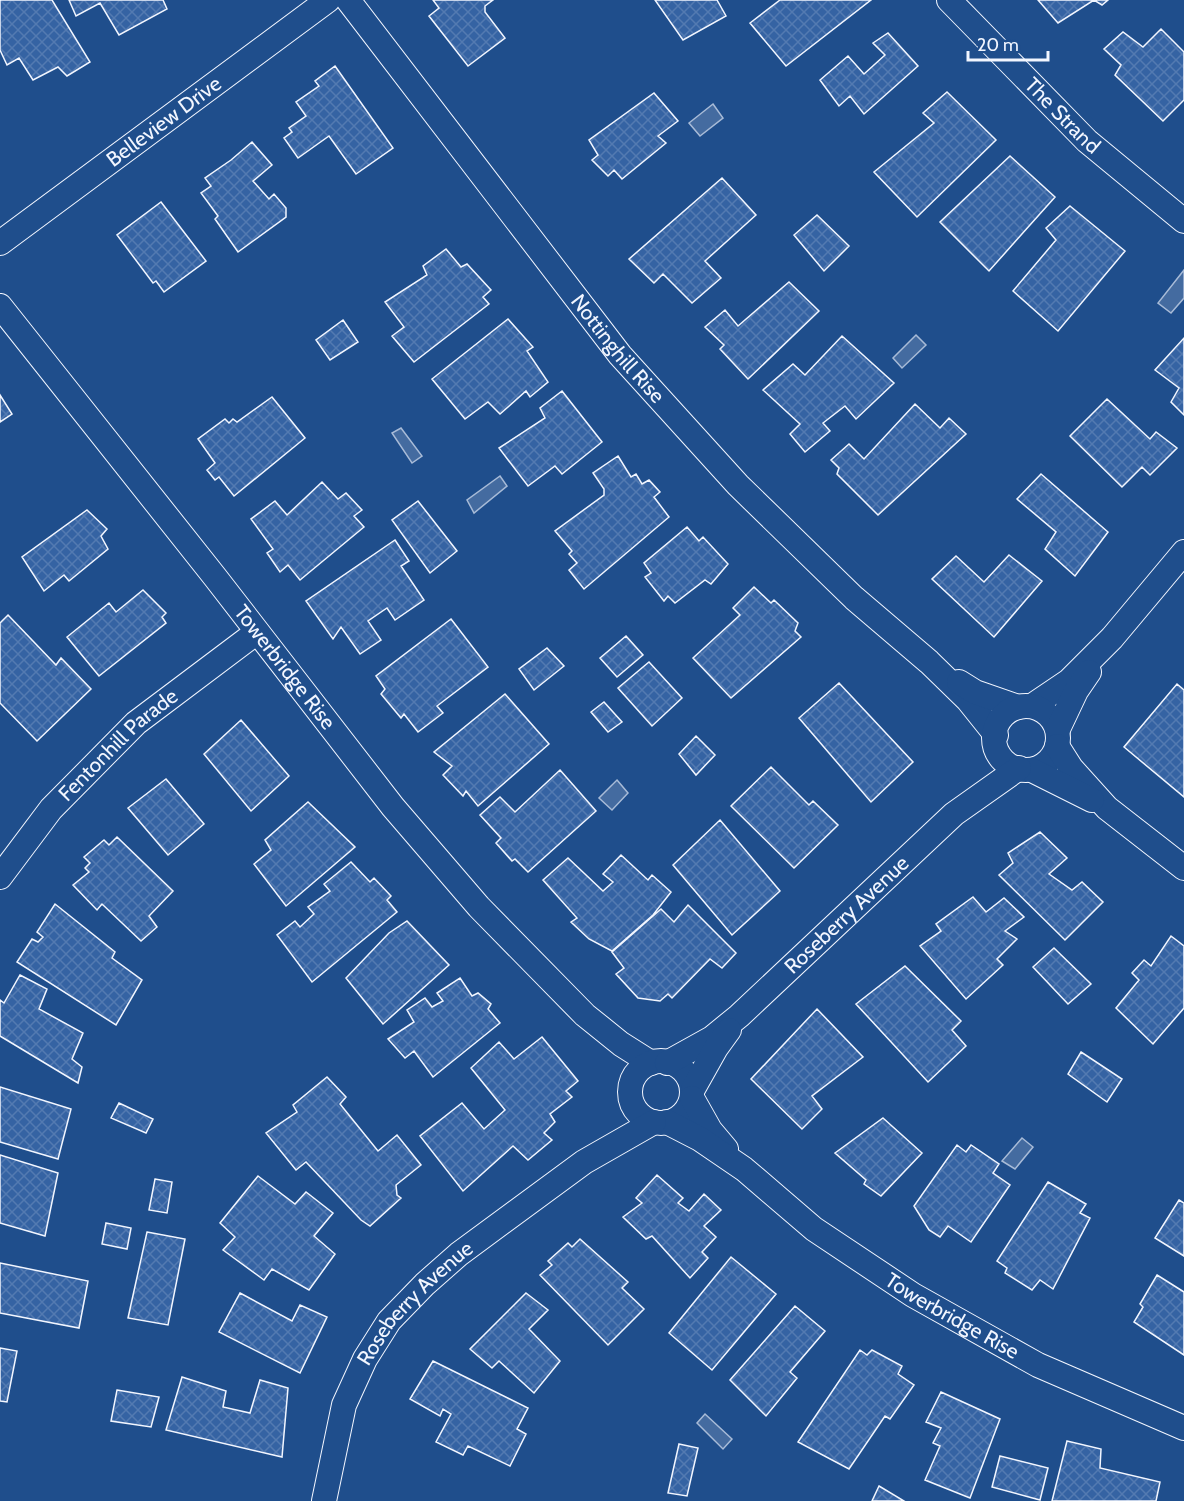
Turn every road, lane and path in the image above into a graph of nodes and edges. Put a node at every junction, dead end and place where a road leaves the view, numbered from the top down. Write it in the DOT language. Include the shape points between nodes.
graph roads {
  1 [pos="328,0"];
  2 [pos="348,0"];
  3 [pos="949,0"];
  4 [pos="1184,221"];
  5 [pos="0,243"];
  6 [pos="0,306"];
  7 [pos="1184,552"];
  8 [pos="257,632"];
  9 [pos="1112,638"];
  10 [pos="929,662"];
  11 [pos="1025,707"];
  12 [pos="1057,738"];
  13 [pos="996,742"];
  14 [pos="1025,769"];
  15 [pos="1107,808"];
  16 [pos="954,814"];
  17 [pos="1184,868"];
  18 [pos="0,877"];
  19 [pos="585,1015"];
  20 [pos="739,1016"];
  21 [pos="659,1063"];
  22 [pos="631,1094"];
  23 [pos="692,1094"];
  24 [pos="660,1122"];
  25 [pos="584,1162"];
  26 [pos="744,1169"];
  27 [pos="1184,1428"];
  28 [pos="324,1501"];
  1 -- 5 [label="street, Belleview Drive"];
  2 -- 10 [label="street, Nottinghill Rise" via="620,355 738,485 854,598"];
  3 -- 4 [label="street, The Strand" via="1087,141"];
  6 -- 8 [label="street, Towerbridge Rise"];
  7 -- 9 [label="street"];
  8 -- 18 [label="street, Fentonhill Parade" via="136,723 51,808"];
  8 -- 19 [label="street, Towerbridge Rise" via="401,816 479,907"];
  9 -- 11 [label="street" via="1070,681"];
  9 -- 12 [label="street" via="1076,691"];
  10 -- 11 [label="street, Nottinghill Rise" via="975,692"];
  10 -- 13 [label="street, Nottinghill Rise" via="968,700"];
  11 -- 12 [label="street" via="1046,713"];
  11 -- 13 [label="street" via="1006,713 997,725"];
  12 -- 14 [label="street" via="1055,753 1048,762"];
  12 -- 15 [label="street" via="1071,768"];
  13 -- 14 [label="street" via="1005,762"];
  13 -- 16 [label="street, Roseberry Avenue" via="983,776"];
  14 -- 15 [label="street"];
  14 -- 16 [label="street, Roseberry Avenue"];
  15 -- 17 [label="street"];
  16 -- 20 [label="street, Roseberry Avenue"];
  19 -- 21 [label="street, Towerbridge Rise" via="621,1044"];
  19 -- 22 [label="street, Towerbridge Rise" via="614,1053"];
  20 -- 21 [label="street, Roseberry Avenue" via="712,1038"];
  20 -- 23 [label="street, Roseberry Avenue" via="716,1048"];
  21 -- 22 [label="street" via="642,1066 633,1077"];
  21 -- 23 [label="street" via="675,1063 686,1073"];
  22 -- 24 [label="street" via="634,1109 646,1119"];
  22 -- 25 [label="street, Roseberry Avenue" via="609,1140"];
  23 -- 24 [label="street" via="685,1112 675,1120"];
  23 -- 26 [label="street, Towerbridge Rise" via="710,1130"];
  24 -- 25 [label="street, Roseberry Avenue"];
  24 -- 26 [label="street, Towerbridge Rise" via="700,1139"];
  25 -- 28 [label="street, Roseberry Avenue" via="459,1254 389,1321 365,1359 344,1405"];
  26 -- 27 [label="street, Towerbridge Rise" via="814,1229 913,1295 1038,1365"];
}
